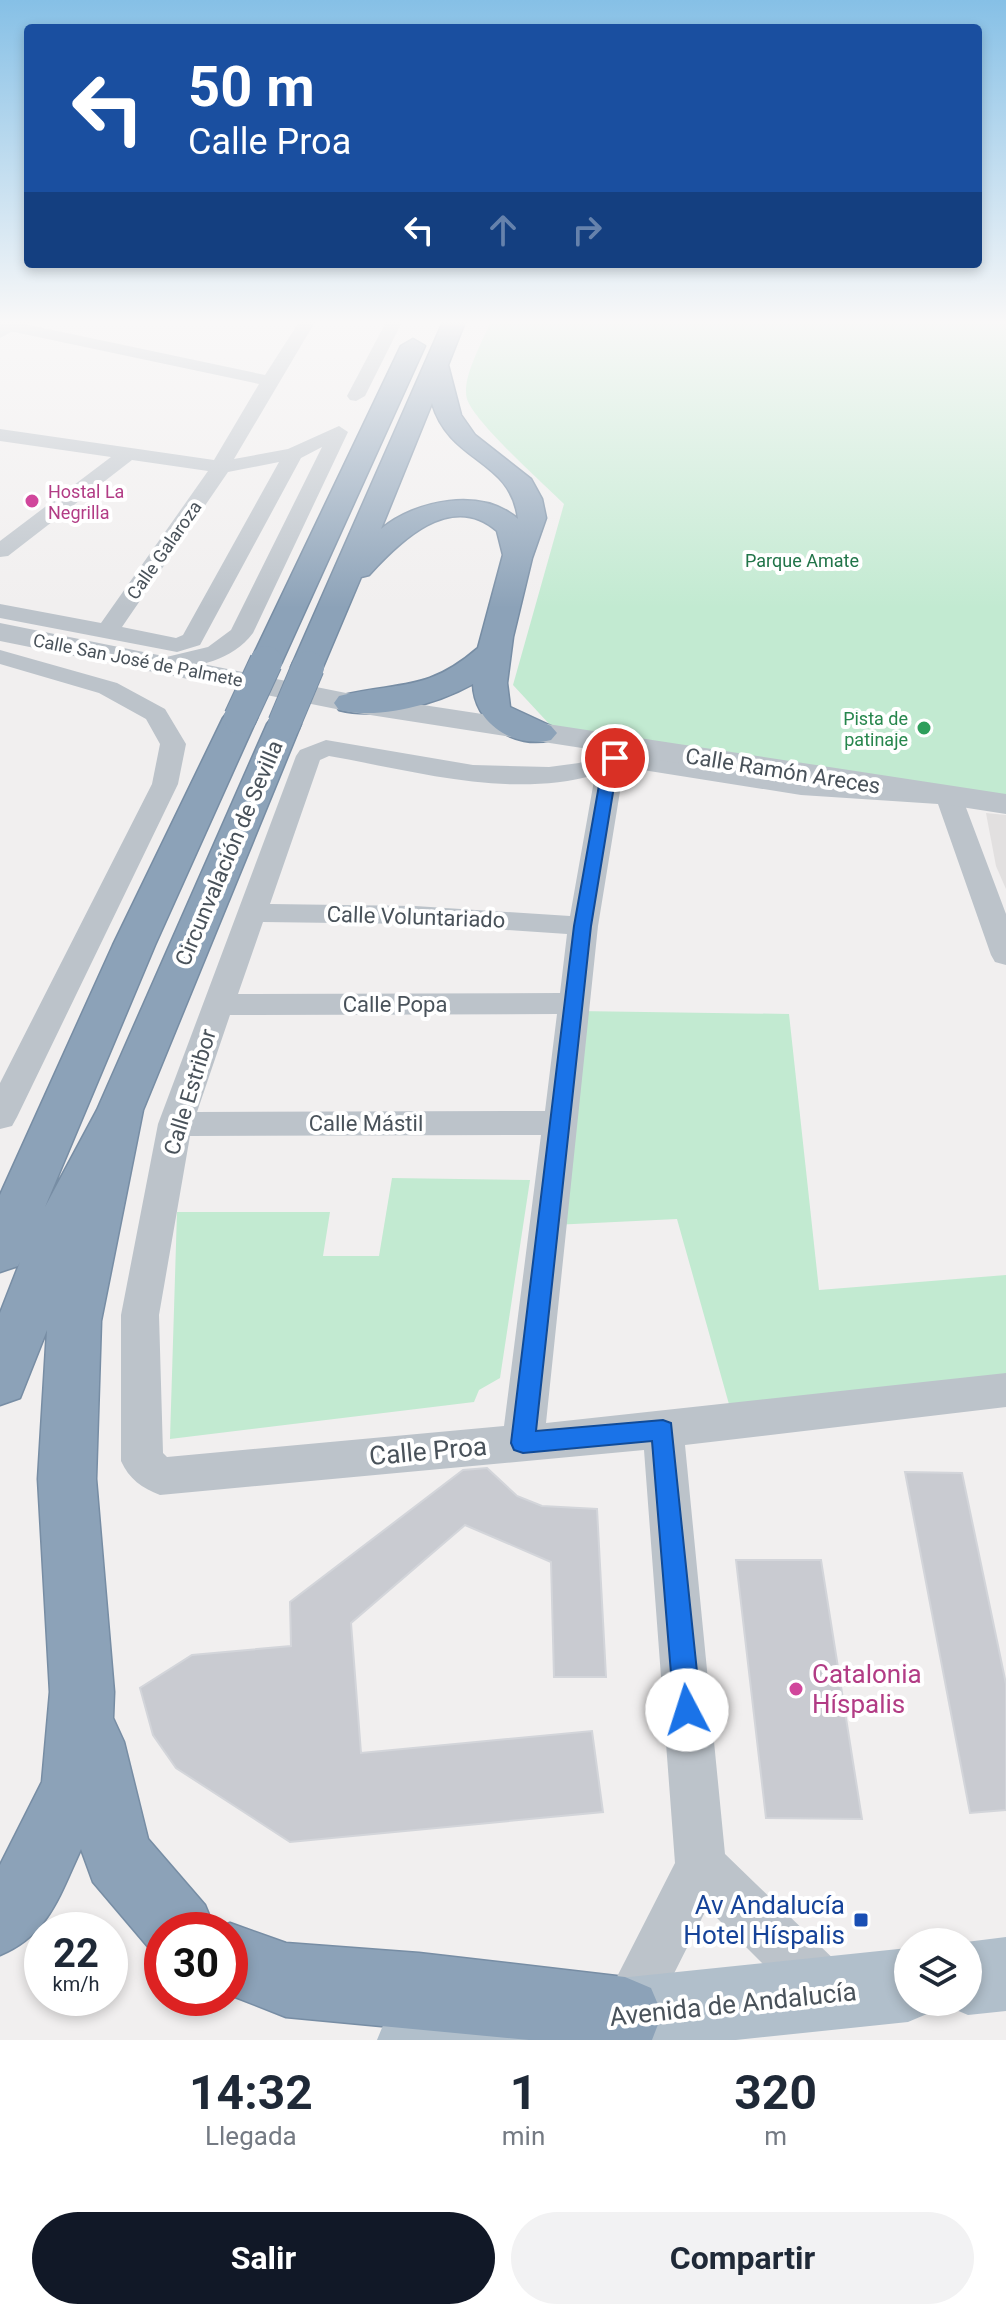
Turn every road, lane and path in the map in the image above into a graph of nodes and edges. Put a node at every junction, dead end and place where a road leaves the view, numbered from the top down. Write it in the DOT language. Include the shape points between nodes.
graph roads {
  1 [pos="247,417"];
  2 [pos="346,417"];
  3 [pos="385,417"];
  4 [pos="414,417"];
  5 [pos="452,417"];
  6 [pos="339,432"];
  7 [pos="0,435"];
  8 [pos="28,439"];
  9 [pos="127,454"];
  10 [pos="293,454"];
  11 [pos="0,458"];
  12 [pos="221,467"];
  13 [pos="0,551"];
  14 [pos="518,555"];
  15 [pos="342,585"];
  16 [pos="0,611"];
  17 [pos="0,632"];
  18 [pos="107,632"];
  19 [pos="494,651"];
  20 [pos="169,655"];
  21 [pos="0,657"];
  22 [pos="276,691"];
  23 [pos="489,694"];
  24 [pos="351,703"];
  25 [pos="445,710"];
  26 [pos="539,733"];
  27 [pos="615,758"];
  28 [pos="949,797"];
  29 [pos="1006,804"];
  30 [pos="249,913"];
  31 [pos="583,926"];
  32 [pos="134,945"];
  33 [pos="1006,955"];
  34 [pos="573,1003"];
  35 [pos="217,1005"];
  36 [pos="0,1117"];
  37 [pos="148,1117"];
  38 [pos="558,1123"];
  39 [pos="0,1211"];
  40 [pos="0,1252"];
  41 [pos="0,1382"];
  42 [pos="1006,1390"];
  43 [pos="663,1430"];
  44 [pos="523,1443"];
  45 [pos="142,1461"];
  46 [pos="82,1692"];
  47 [pos="701,1866"];
  48 [pos="165,1912"];
  49 [pos="0,1919"];
  50 [pos="248,1966"];
  51 [pos="1006,1974"];
  52 [pos="982,1977"];
  53 [pos="894,1986"];
  54 [pos="830,1993"];
  55 [pos="625,2014"];
  56 [pos="415,2040"];
  1 -- 12 [label="street, Calle Galaroza"];
  2 -- 6 [label="highway"];
  3 -- 22 [label="highway, Circunvalación de Sevilla"];
  4 -- 15 [label="highway, Circunvalación de Sevilla"];
  5 -- 14 [label="highway" via="456,430 507,468 526,491 532,521"];
  6 -- 10 [label="street"];
  6 -- 20 [label="street" via="241,633 210,657"];
  7 -- 8 [label="street"];
  8 -- 9 [label="street"];
  8 -- 11 [label="street"];
  9 -- 12 [label="street"];
  9 -- 13 [label="street"];
  10 -- 12 [label="street"];
  10 -- 20 [label="street" via="199,630"];
  12 -- 18 [label="street, Calle Galaroza"];
  14 -- 15 [label="highway" via="505,523 479,511 439,512 419,517 389,537"];
  14 -- 19 [label="highway"];
  15 -- 22 [label="highway, Circunvalación de Sevilla, bridge" via="308,667"];
  16 -- 18 [label="street, Calle San José de Palmete"];
  17 -- 20 [label="street, Calle San José de Palmete"];
  18 -- 20 [label="street, Calle San José de Palmete"];
  19 -- 23 [label="highway"];
  19 -- 25 [label="highway"];
  20 -- 22 [label="street, Calle San José de Palmete"];
  21 -- 36 [label="street" via="108,688 156,714 173,744 165,784"];
  22 -- 24 [label="street"];
  22 -- 32 [label="highway, Circunvalación de Sevilla, bridge" via="240,718"];
  22 -- 37 [label="highway, Circunvalación de Sevilla"];
  23 -- 25 [label="highway" via="476,712"];
  23 -- 26 [label="highway" via="498,715"];
  24 -- 25 [label="highway"];
  25 -- 26 [label="street, Calle Ramón Areces"];
  26 -- 28 [label="street, Calle Ramón Areces"];
  27 -- 28 [label="street" via="801,787"];
  27 -- 30 [label="street, Calle Estribor" via="597,768 529,777 326,748 309,756"];
  27 -- 31 [label="street"];
  28 -- 29 [label="street, Calle Ramón Areces"];
  28 -- 33 [label="street"];
  30 -- 31 [label="street, Calle Voluntariado" via="415,915"];
  30 -- 35 [label="street, Calle Estribor"];
  31 -- 34 [label="street"];
  32 -- 39 [label="highway"];
  32 -- 40 [label="highway, Circunvalación de Sevilla"];
  34 -- 35 [label="street, Calle Popa"];
  34 -- 38 [label="street"];
  35 -- 37 [label="street, Calle Estribor"];
  37 -- 38 [label="street, Calle Mástil"];
  37 -- 41 [label="highway, Circunvalación de Sevilla" via="61,1223"];
  37 -- 45 [label="street, Calle Estribor" via="140,1315"];
  37 -- 46 [label="highway" via="74,1321 67,1479"];
  38 -- 44 [label="street"];
  42 -- 43 [label="street, Calle Proa"];
  43 -- 44 [label="street, Calle Proa"];
  43 -- 47 [label="street"];
  44 -- 45 [label="street, Calle Proa" via="160,1476"];
  46 -- 48 [label="highway" via="118,1857"];
  46 -- 49 [label="highway" via="75,1787 26,1889"];
  47 -- 54 [label="street"];
  47 -- 55 [label="street"];
  50 -- 55 [label="highway" via="286,1980"];
  51 -- 52 [label="main road"];
  53 -- 54 [label="main road, Avenida de Andalucía"];
  54 -- 55 [label="main road, Avenida de Andalucía"];
  55 -- 56 [label="main road, Avenida de Andalucía"];
}
